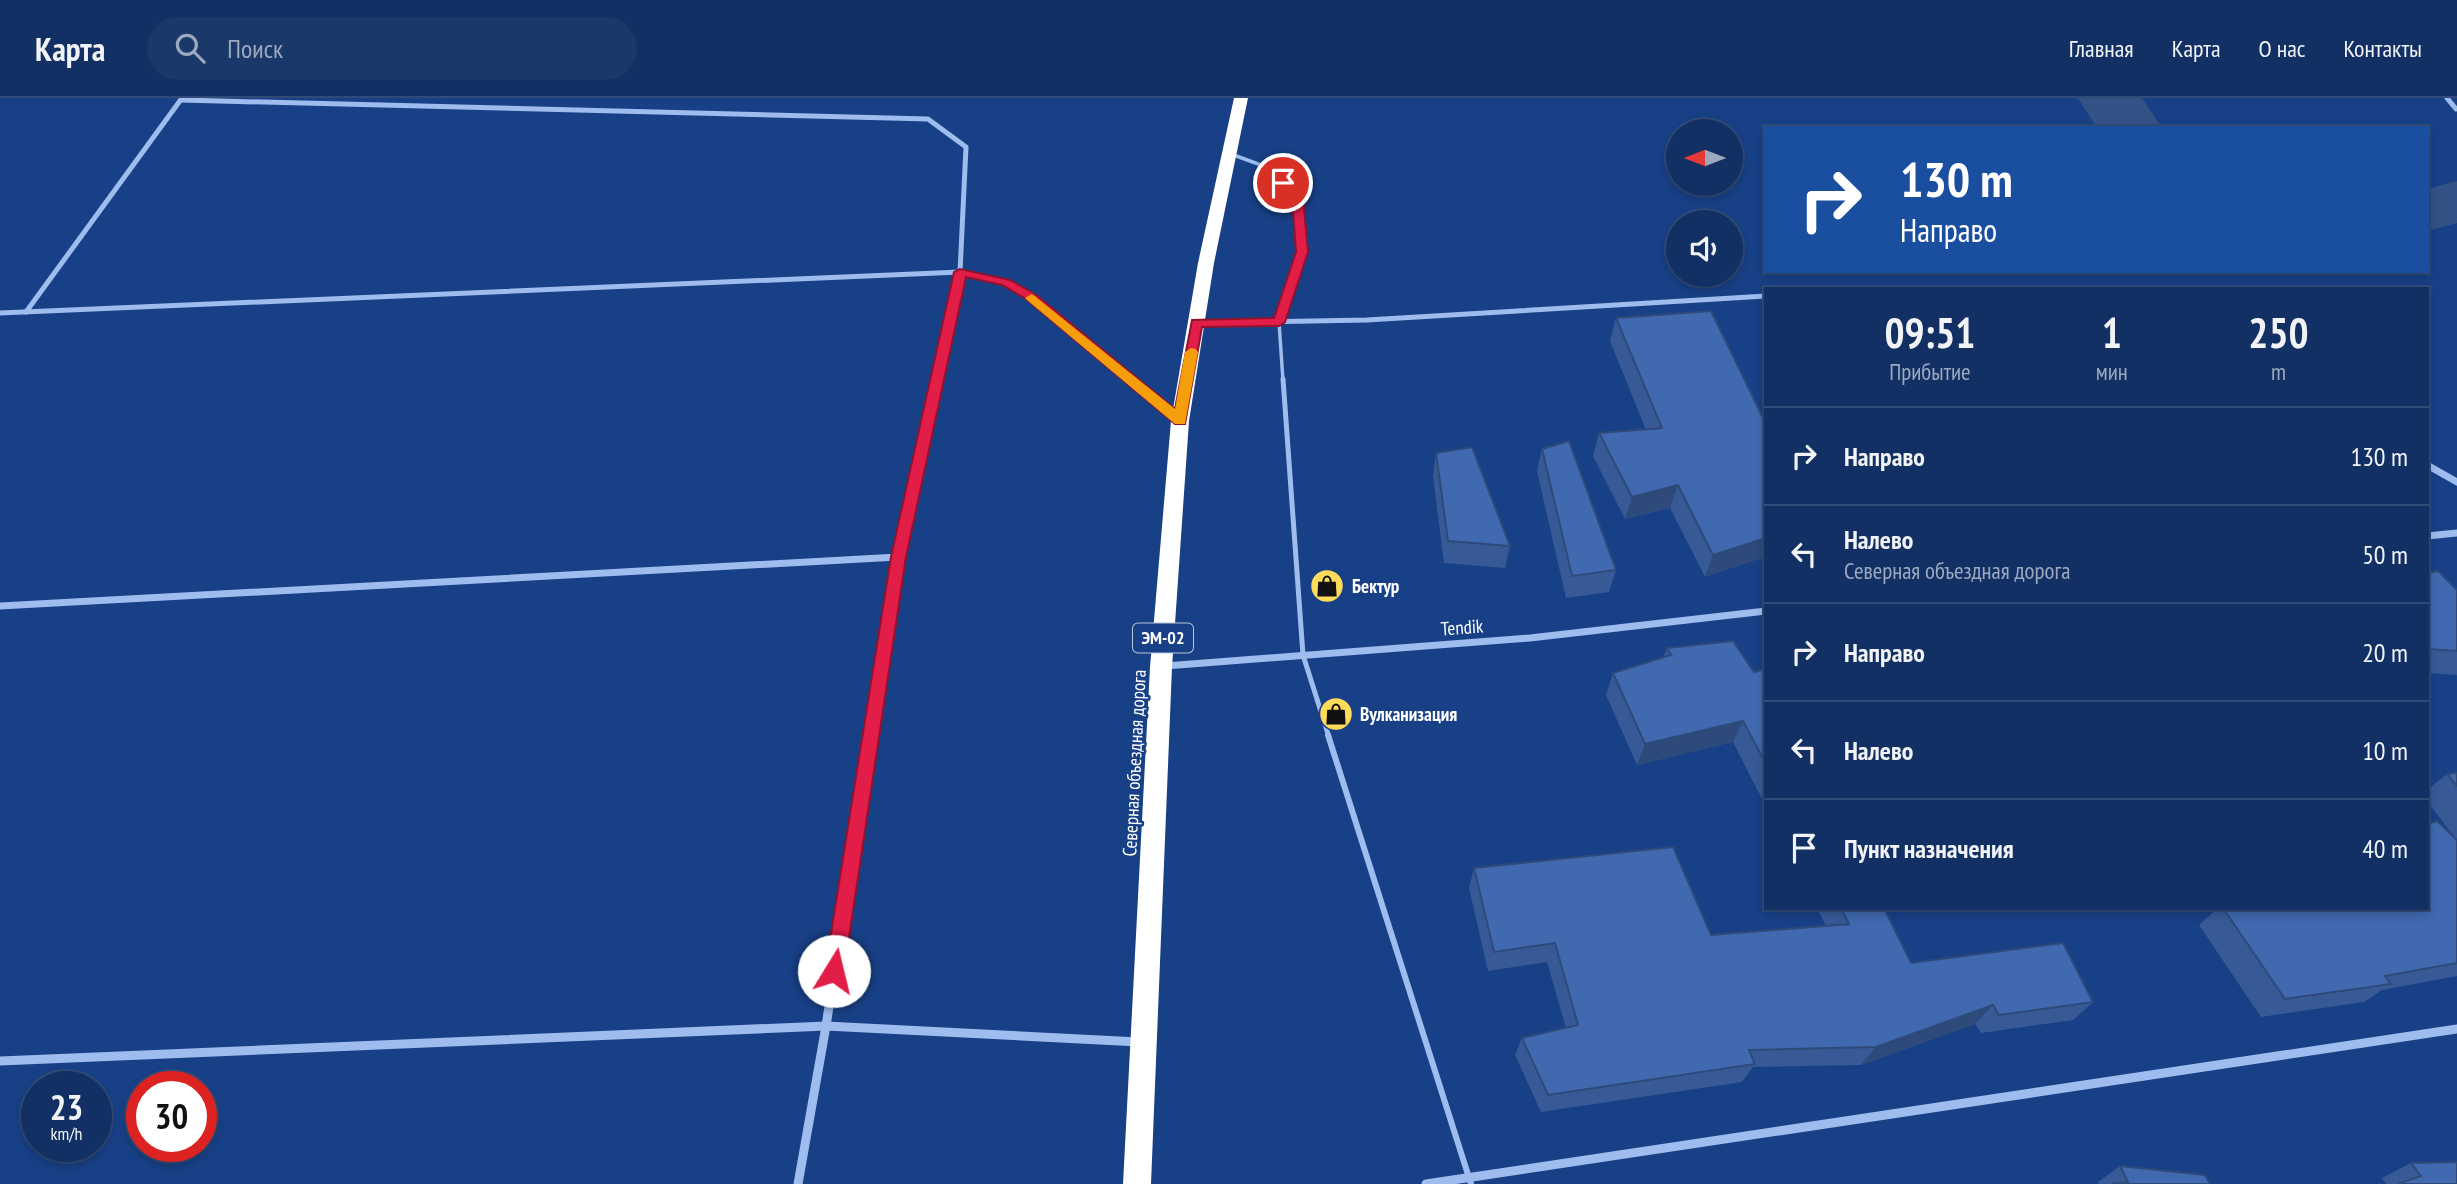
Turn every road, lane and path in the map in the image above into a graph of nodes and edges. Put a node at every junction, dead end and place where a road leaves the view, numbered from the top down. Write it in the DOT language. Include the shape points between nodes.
graph roads {
  1 [pos="1241,98"];
  2 [pos="2447,98"];
  3 [pos="181,99"];
  4 [pos="2456,110"];
  5 [pos="1229,153"];
  6 [pos="960,272"];
  7 [pos="1764,296"];
  8 [pos="26,312"];
  9 [pos="0,313"];
  10 [pos="1279,322"];
  11 [pos="1196,323"];
  12 [pos="1180,421"];
  13 [pos="2429,466"];
  14 [pos="2457,482"];
  15 [pos="2457,533"];
  16 [pos="2429,536"];
  17 [pos="898,557"];
  18 [pos="0,606"];
  19 [pos="1764,611"];
  20 [pos="1303,655"];
  21 [pos="1161,667"];
  22 [pos="826,1026"];
  23 [pos="2457,1029"];
  24 [pos="1144,1042"];
  25 [pos="0,1061"];
  26 [pos="1471,1181"];
  27 [pos="798,1184"];
  28 [pos="1137,1184"];
  29 [pos="1426,1184"];
  1 -- 5 [label="highway, Северная объездная дорога / ЭМ-02"];
  2 -- 4 [label="street"];
  3 -- 6 [label="street" via="928,119 966,147"];
  3 -- 8 [label="street"];
  5 -- 10 [label="lane" via="1269,168 1297,197 1302,252"];
  5 -- 11 [label="highway, Северная объездная дорога / ЭМ-02"];
  6 -- 8 [label="street"];
  6 -- 12 [label="street" via="1006,282 1031,297"];
  6 -- 17 [label="street"];
  7 -- 10 [label="street"];
  8 -- 9 [label="street"];
  10 -- 11 [label="street"];
  10 -- 20 [label="lane"];
  11 -- 12 [label="highway, Северная объездная дорога / ЭМ-02"];
  12 -- 21 [label="highway, Северная объездная дорога / ЭМ-02"];
  13 -- 14 [label="street"];
  15 -- 16 [label="street"];
  17 -- 18 [label="street"];
  17 -- 22 [label="street"];
  19 -- 20 [label="street, Tendik" via="1530,638"];
  20 -- 21 [label="street, Tendik"];
  20 -- 26 [label="lane"];
  21 -- 24 [label="highway, Северная объездная дорога / ЭМ-02"];
  22 -- 24 [label="street"];
  22 -- 25 [label="street"];
  22 -- 27 [label="street"];
  23 -- 26 [label="street"];
  24 -- 28 [label="highway, Северная объездная дорога / ЭМ-02"];
  26 -- 29 [label="street"];
}
